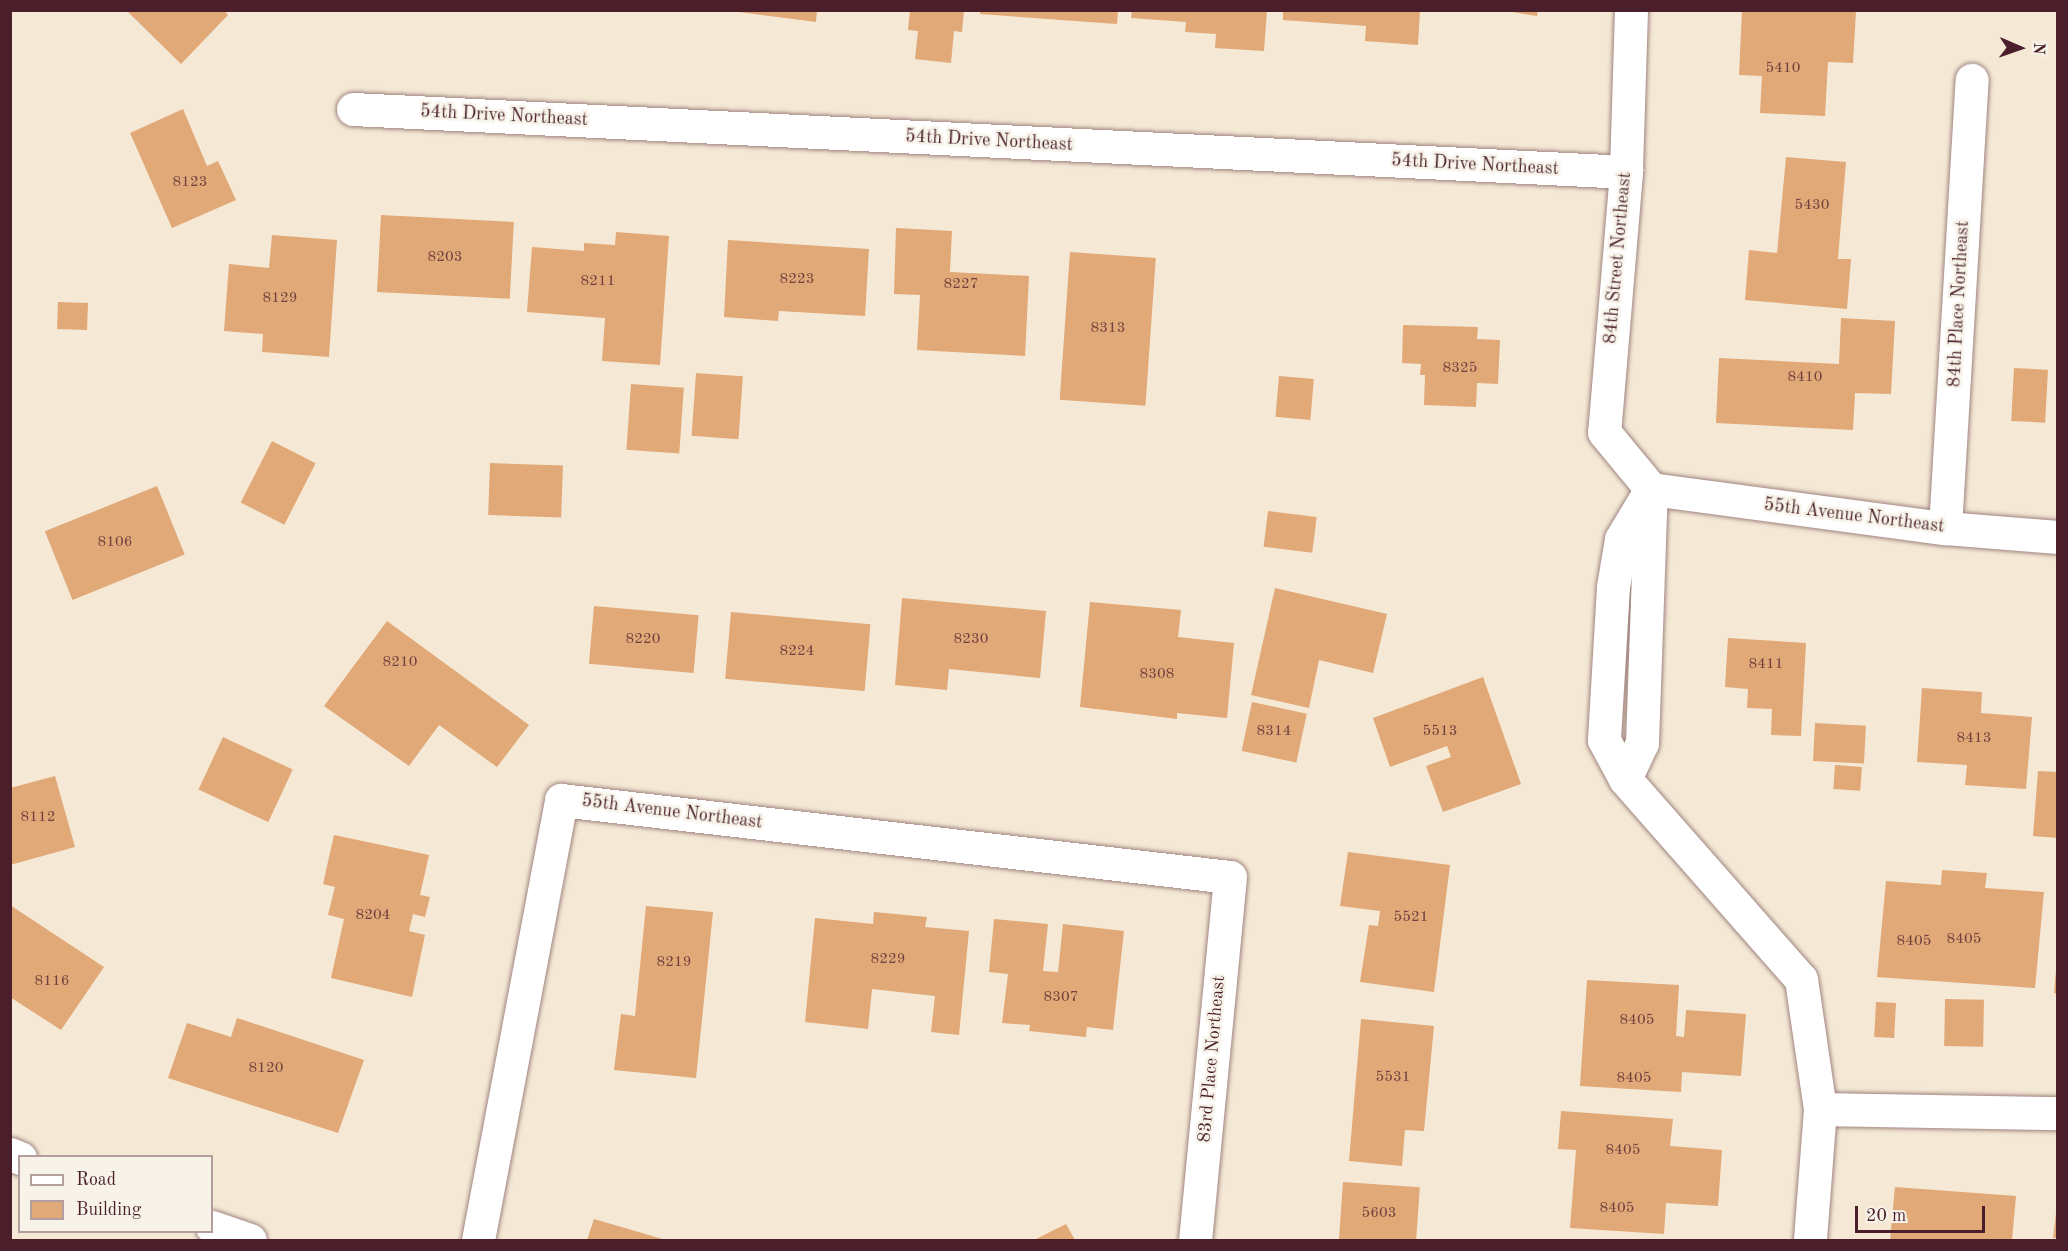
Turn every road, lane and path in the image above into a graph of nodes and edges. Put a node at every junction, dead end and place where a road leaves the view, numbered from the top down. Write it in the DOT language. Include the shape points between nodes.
graph roads {
  1 [pos="1631,10"];
  2 [pos="1972,80"];
  3 [pos="353,109"];
  4 [pos="1626,172"];
  5 [pos="1651,489"];
  6 [pos="1945,528"];
  7 [pos="2058,537"];
  8 [pos="1230,877"];
  9 [pos="1820,1109"];
  10 [pos="2058,1113"];
  11 [pos="213,1227"];
  12 [pos="250,1240"];
  13 [pos="478,1240"];
  14 [pos="1195,1240"];
  15 [pos="1810,1240"];
  1 -- 4 [label="street, 84th Street Northeast"];
  2 -- 6 [label="street, 84th Place Northeast"];
  3 -- 4 [label="street, 54th Drive Northeast"];
  4 -- 5 [label="street, 84th Street Northeast" via="1604,432"];
  5 -- 6 [label="street, 55th Avenue Northeast"];
  5 -- 9 [label="street" via="1621,539 1612,587 1604,740 1625,779 1801,979"];
  6 -- 7 [label="street, 55th Avenue Northeast"];
  8 -- 13 [label="street, 55th Avenue Northeast" via="561,800"];
  8 -- 14 [label="street, 83rd Place Northeast"];
  9 -- 10 [label="street"];
  9 -- 15 [label="street"];
  11 -- 12 [label="street"];
}
